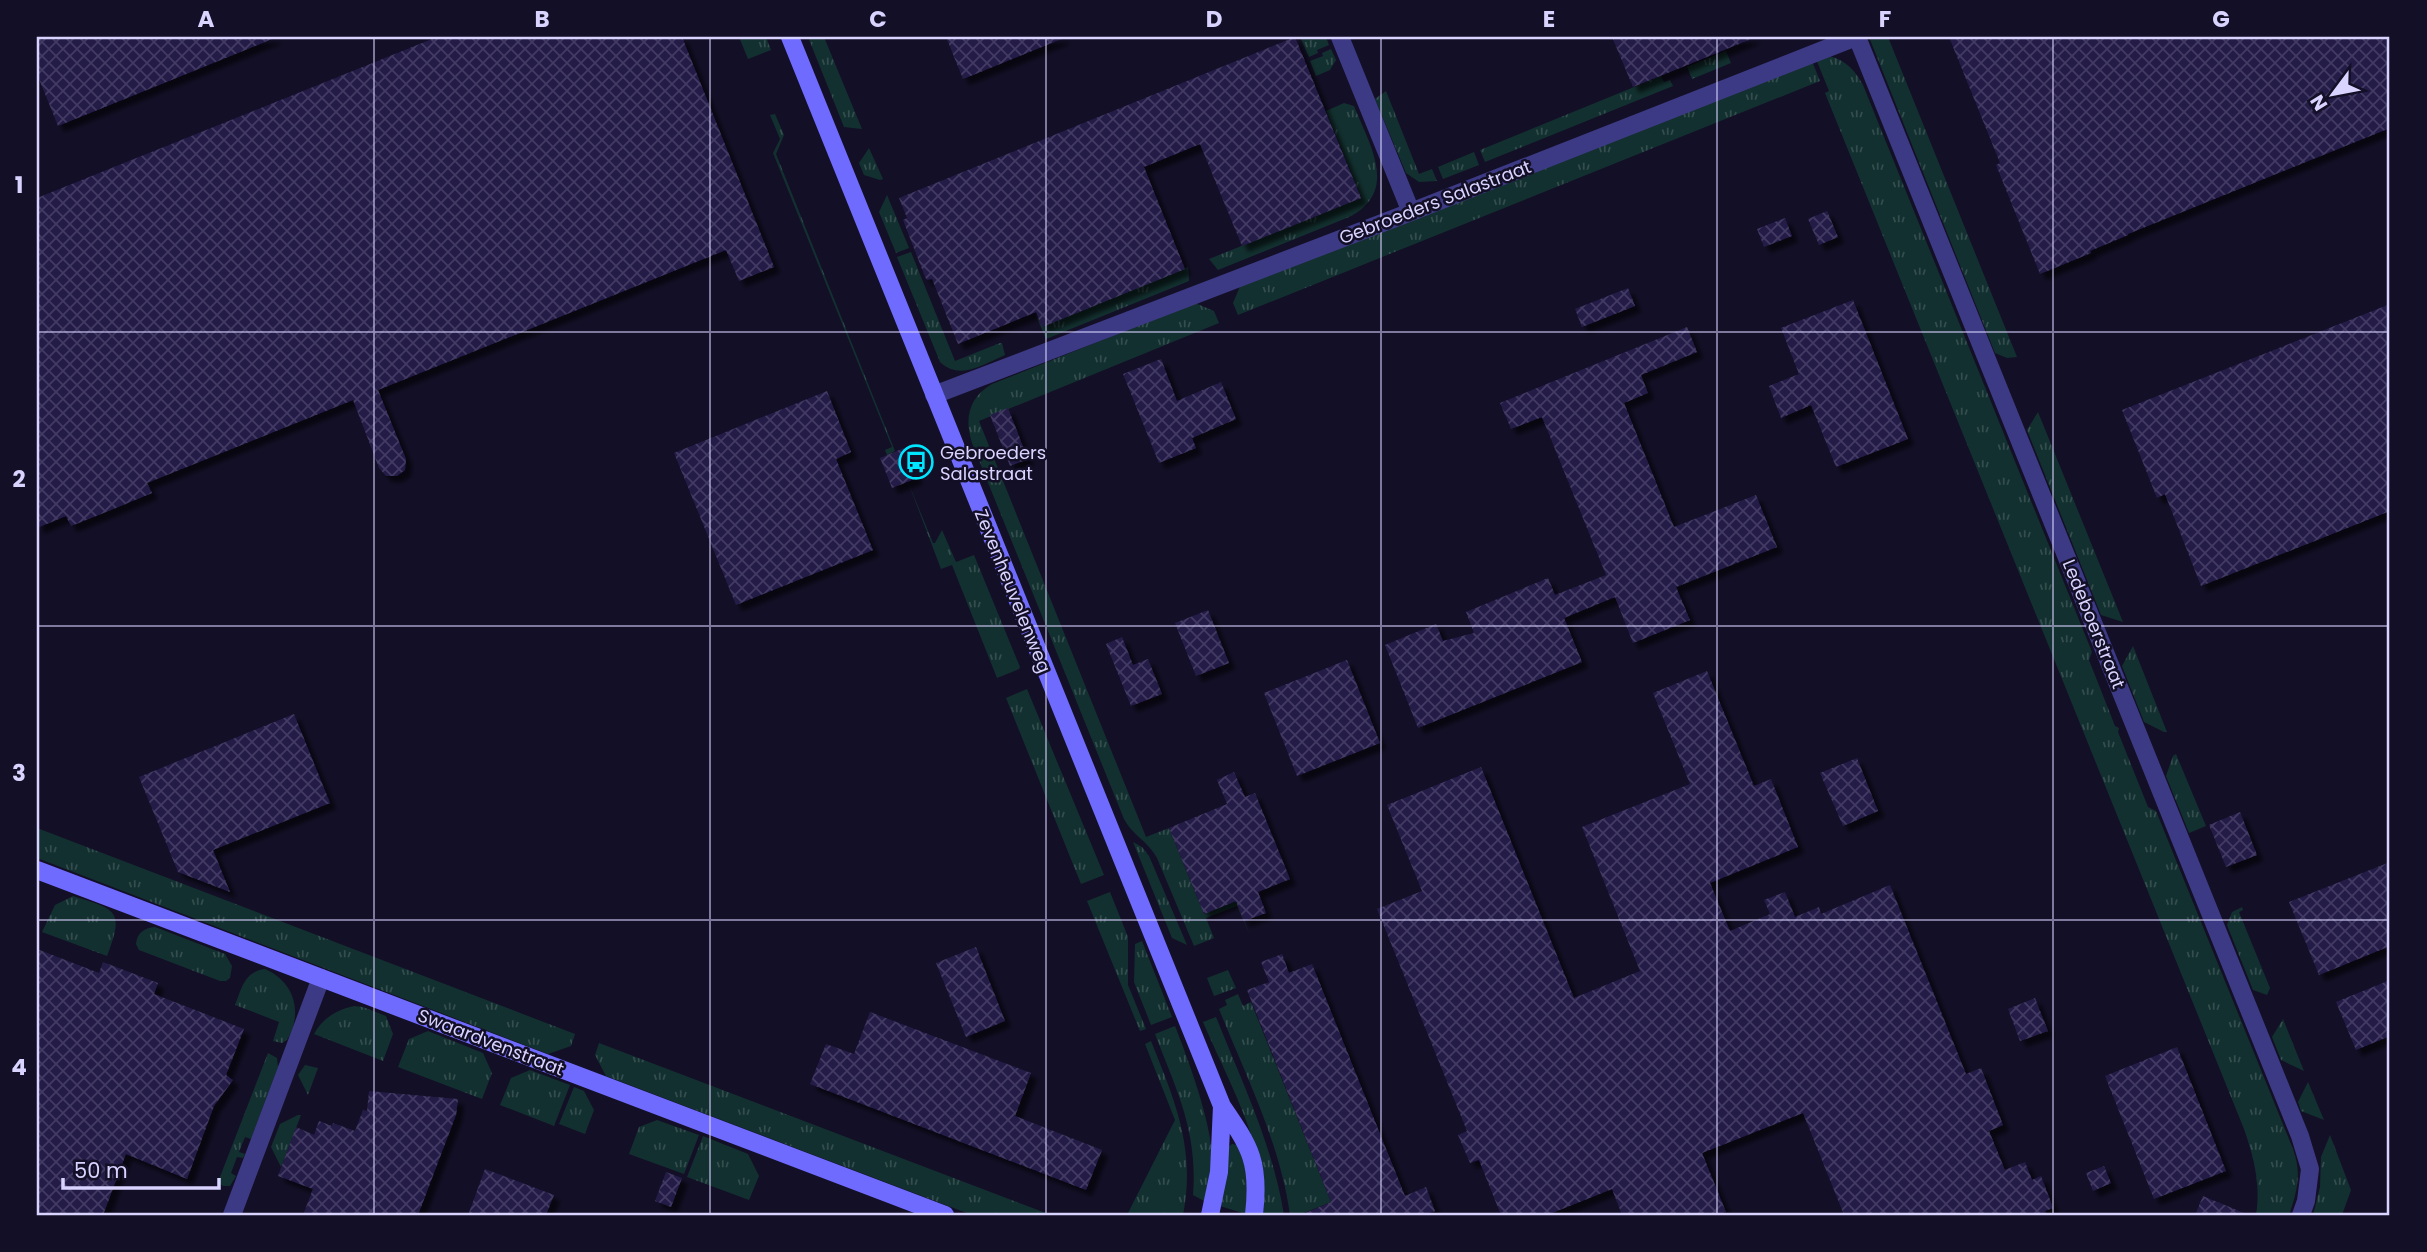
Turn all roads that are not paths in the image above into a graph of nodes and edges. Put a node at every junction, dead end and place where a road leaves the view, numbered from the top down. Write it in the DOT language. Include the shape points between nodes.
graph roads {
  1 [pos="790,37"];
  2 [pos="1340,37"];
  3 [pos="1857,37"];
  4 [pos="1411,212"];
  5 [pos="934,395"];
  6 [pos="37,870"];
  7 [pos="321,978"];
  8 [pos="1222,1106"];
  9 [pos="232,1215"];
  10 [pos="945,1215"];
  11 [pos="1210,1215"];
  12 [pos="1254,1215"];
  13 [pos="2301,1215"];
  1 -- 5 [label="street, Zevenheuvelenweg"];
  2 -- 4 [label="street"];
  3 -- 4 [label="street, Gebroeders Salastraat"];
  3 -- 13 [label="street, Ledeboerstraat" via="2300,1136 2310,1168"];
  4 -- 5 [label="street, Gebroeders Salastraat"];
  5 -- 8 [label="street, Zevenheuvelenweg"];
  6 -- 7 [label="street, Swaardvenstraat"];
  7 -- 9 [label="street"];
  7 -- 10 [label="street, Swaardvenstraat"];
  8 -- 11 [label="street, Zevenheuvelenweg" via="1219,1172"];
  8 -- 12 [label="street, Zevenheuvelenweg" via="1247,1142 1256,1173"];
}
